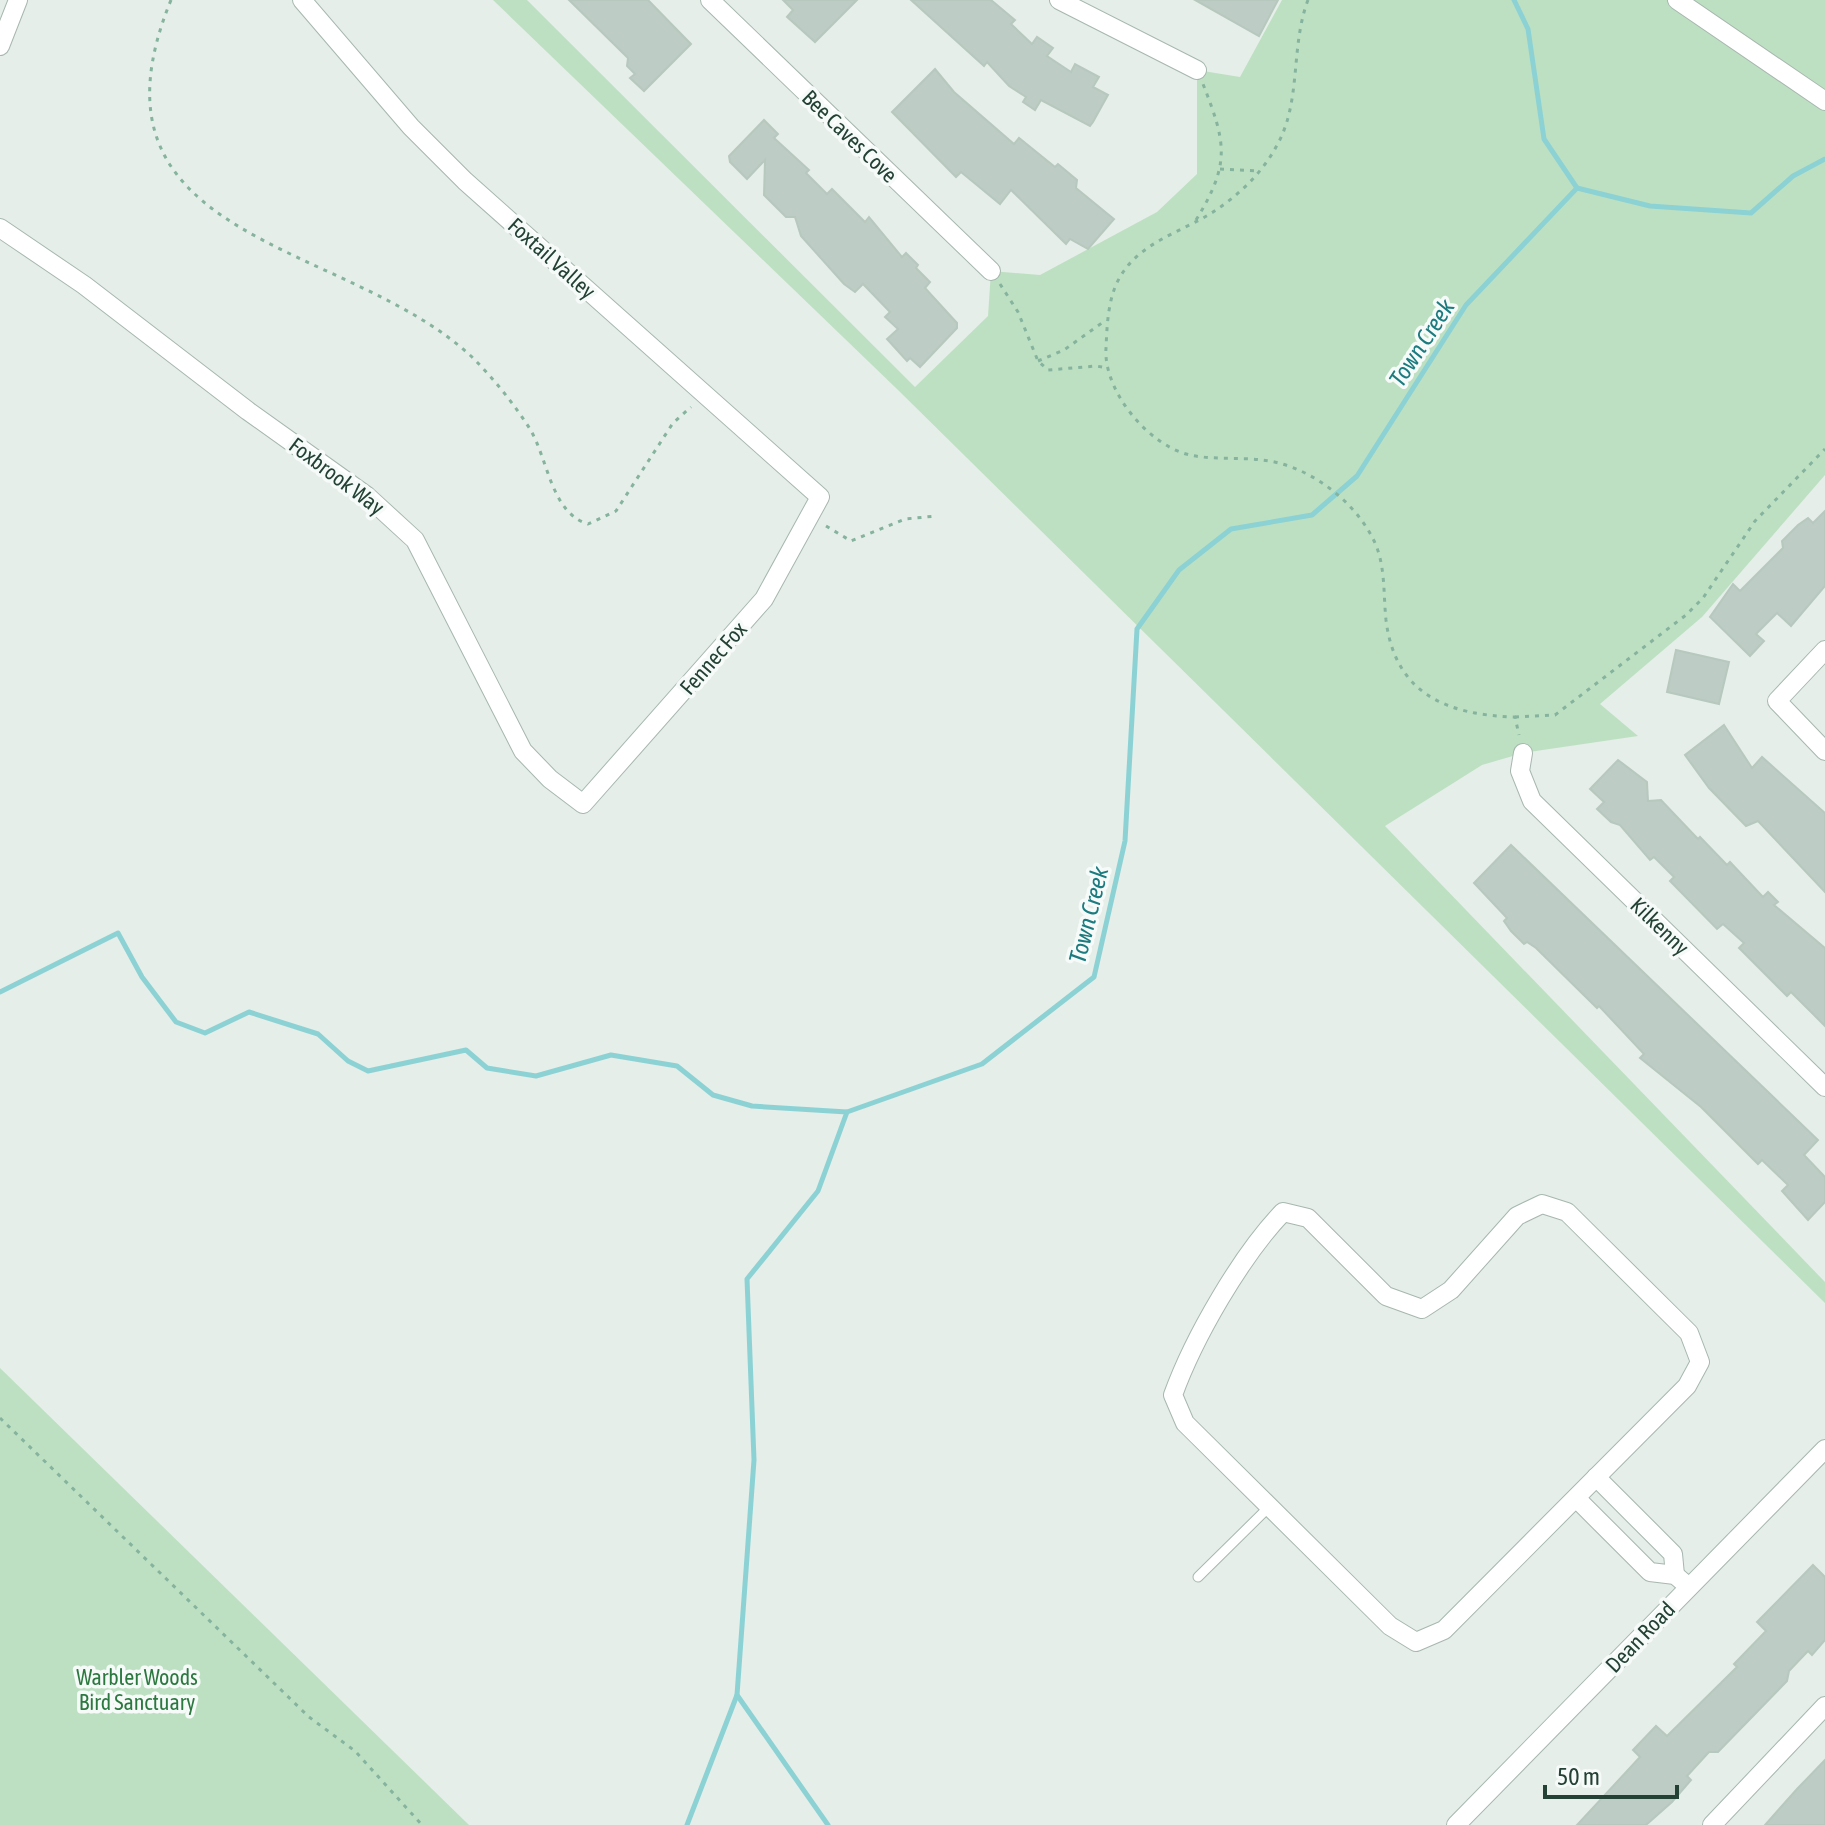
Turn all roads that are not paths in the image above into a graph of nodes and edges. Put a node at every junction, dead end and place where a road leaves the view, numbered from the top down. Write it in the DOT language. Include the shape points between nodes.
graph roads {
  1 [pos="18,0"];
  2 [pos="302,0"];
  3 [pos="710,0"];
  4 [pos="1059,0"];
  5 [pos="1677,0"];
  6 [pos="0,46"];
  7 [pos="1197,70"];
  8 [pos="1825,101"];
  9 [pos="2,233"];
  10 [pos="991,271"];
  11 [pos="817,504"];
  12 [pos="1825,650"];
  13 [pos="1825,751"];
  14 [pos="1523,753"];
  15 [pos="583,804"];
  16 [pos="1825,1087"];
  17 [pos="1825,1449"];
  18 [pos="1596,1477"];
  19 [pos="1576,1498"];
  20 [pos="1269,1507"];
  21 [pos="1198,1577"];
  22 [pos="1682,1581"];
  23 [pos="1825,1706"];
  24 [pos="1456,1825"];
  25 [pos="1712,1825"];
  1 -- 6 [label="street"];
  2 -- 11 [label="street, Foxtail Valley" via="465,181 705,393"];
  3 -- 10 [label="street, Bee Caves Cove"];
  4 -- 7 [label="street"];
  5 -- 8 [label="street"];
  9 -- 15 [label="street, Foxbrook Way" via="84,285 367,496 415,540 523,751"];
  11 -- 15 [label="street, Fennec Fox" via="764,599"];
  12 -- 13 [label="street" via="1777,701"];
  14 -- 16 [label="street, Kilkenny" via="1520,771 1532,801"];
  17 -- 22 [label="street, Dean Road"];
  18 -- 19 [label="street"];
  18 -- 20 [label="street" via="1687,1386 1700,1362 1689,1333 1567,1212 1542,1204 1517,1216 1451,1290 1422,1309 1386,1296 1308,1218 1283,1212 1258,1237 1173,1395 1185,1423"];
  18 -- 22 [label="street" via="1673,1554"];
  19 -- 20 [label="street" via="1444,1630 1416,1642 1390,1626"];
  19 -- 22 [label="street" via="1650,1572"];
  20 -- 21 [label="lane"];
  22 -- 24 [label="street, Dean Road"];
  23 -- 25 [label="street"];
}
